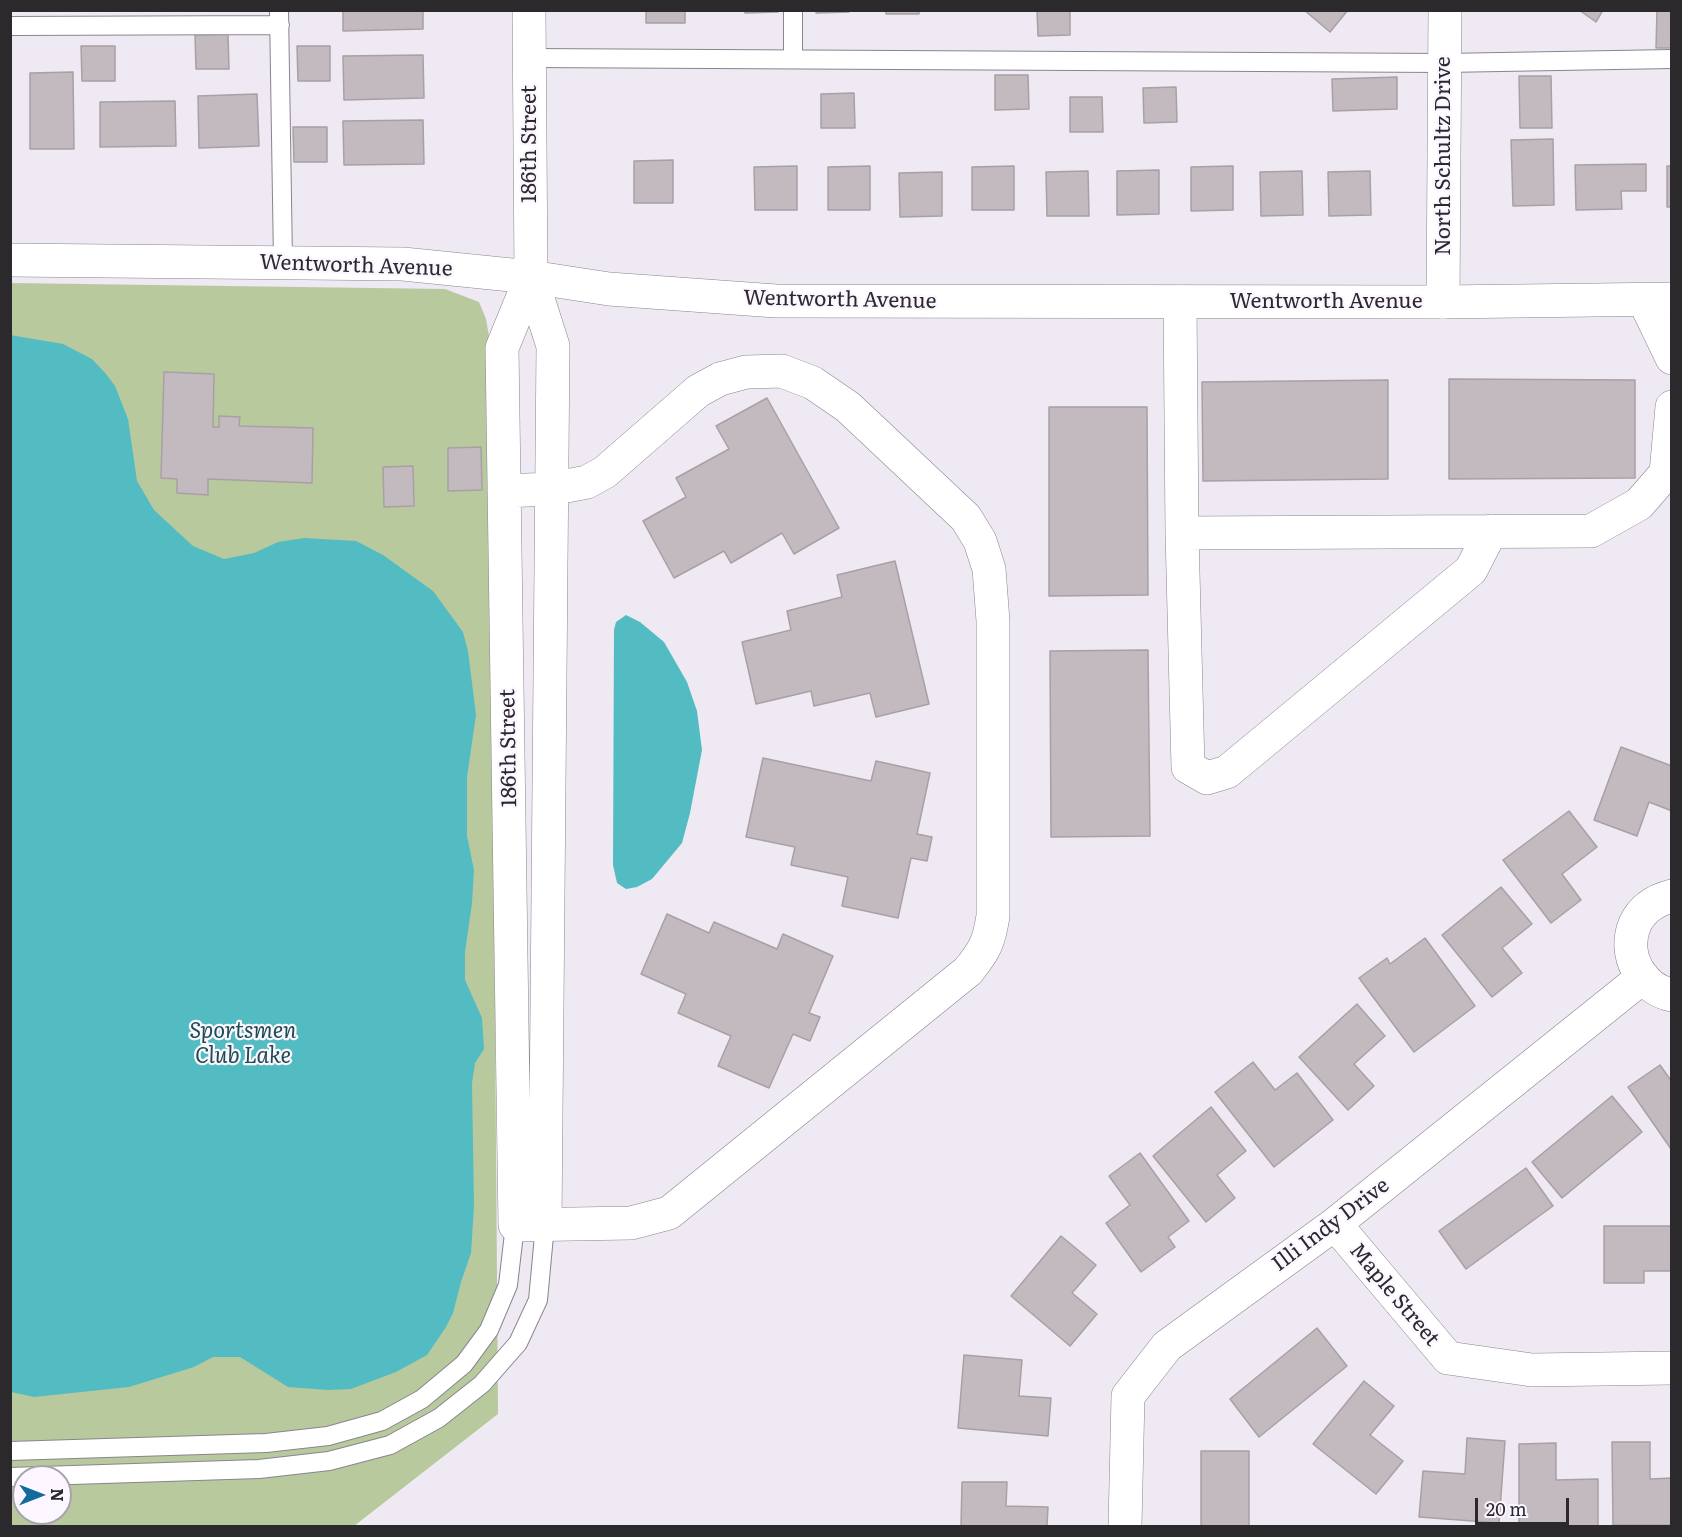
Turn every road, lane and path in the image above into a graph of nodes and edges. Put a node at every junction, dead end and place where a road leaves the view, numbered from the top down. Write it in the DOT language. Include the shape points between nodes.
graph roads {
  1 [pos="529,10"];
  2 [pos="793,10"];
  3 [pos="1445,10"];
  4 [pos="280,18"];
  5 [pos="10,26"];
  6 [pos="530,58"];
  7 [pos="793,59"];
  8 [pos="1671,59"];
  9 [pos="1444,63"];
  10 [pos="10,260"];
  11 [pos="283,262"];
  12 [pos="531,277"];
  13 [pos="1658,300"];
  14 [pos="1180,302"];
  15 [pos="1443,302"];
  16 [pos="1671,358"];
  17 [pos="1671,407"];
  18 [pos="551,489"];
  19 [pos="504,491"];
  20 [pos="1491,531"];
  21 [pos="1182,533"];
  22 [pos="1671,896"];
  23 [pos="1642,977"];
  24 [pos="1671,995"];
  25 [pos="1335,1224"];
  26 [pos="530,1225"];
  27 [pos="1671,1368"];
  28 [pos="10,1451"];
  29 [pos="10,1477"];
  30 [pos="1125,1527"];
  1 -- 6 [label="street, 186th Street"];
  2 -- 7 [label="lane"];
  3 -- 9 [label="street, North Schultz Drive"];
  4 -- 5 [label="lane"];
  4 -- 11 [label="lane"];
  6 -- 7 [label="lane"];
  6 -- 12 [label="street, 186th Street"];
  7 -- 9 [label="lane"];
  8 -- 9 [label="lane"];
  9 -- 15 [label="street, North Schultz Drive"];
  10 -- 11 [label="street, Wentworth Avenue"];
  11 -- 12 [label="street, Wentworth Avenue" via="403,264"];
  12 -- 14 [label="street, Wentworth Avenue" via="609,289 776,301"];
  12 -- 18 [label="street, 186th Street" via="553,346"];
  12 -- 19 [label="street, 186th Street" via="502,348"];
  13 -- 15 [label="street, Wentworth Avenue"];
  13 -- 16 [label="street"];
  14 -- 15 [label="street, Wentworth Avenue"];
  14 -- 21 [label="street"];
  17 -- 20 [label="street" via="1666,473 1639,504 1591,531"];
  18 -- 19 [label="street"];
  18 -- 26 [label="street, 186th Street"];
  18 -- 26 [label="street" via="587,482 605,472 698,391 720,379 746,372 782,371 813,383 848,406 966,518 980,541 989,569 993,621 993,916 990,937 969,971 669,1213 631,1223"];
  19 -- 26 [label="street, 186th Street"];
  20 -- 21 [label="street"];
  20 -- 21 [label="street" via="1471,570 1227,772 1207,778 1188,767"];
  22 -- 23 [label="street" via="1645,910 1635,924 1632,958"];
  23 -- 24 [label="street" via="1649,985"];
  23 -- 25 [label="street, Illi Indy Drive"];
  25 -- 27 [label="street, Maple Street" via="1448,1359 1532,1370"];
  25 -- 30 [label="street, Illi Indy Drive" via="1167,1346 1128,1396"];
  26 -- 28 [label="lane" via="489,1330 464,1364 422,1399 382,1421 328,1436 266,1443"];
  26 -- 29 [label="lane" via="538,1300 518,1343 482,1384 439,1418 390,1445 329,1461 259,1469"];
}
